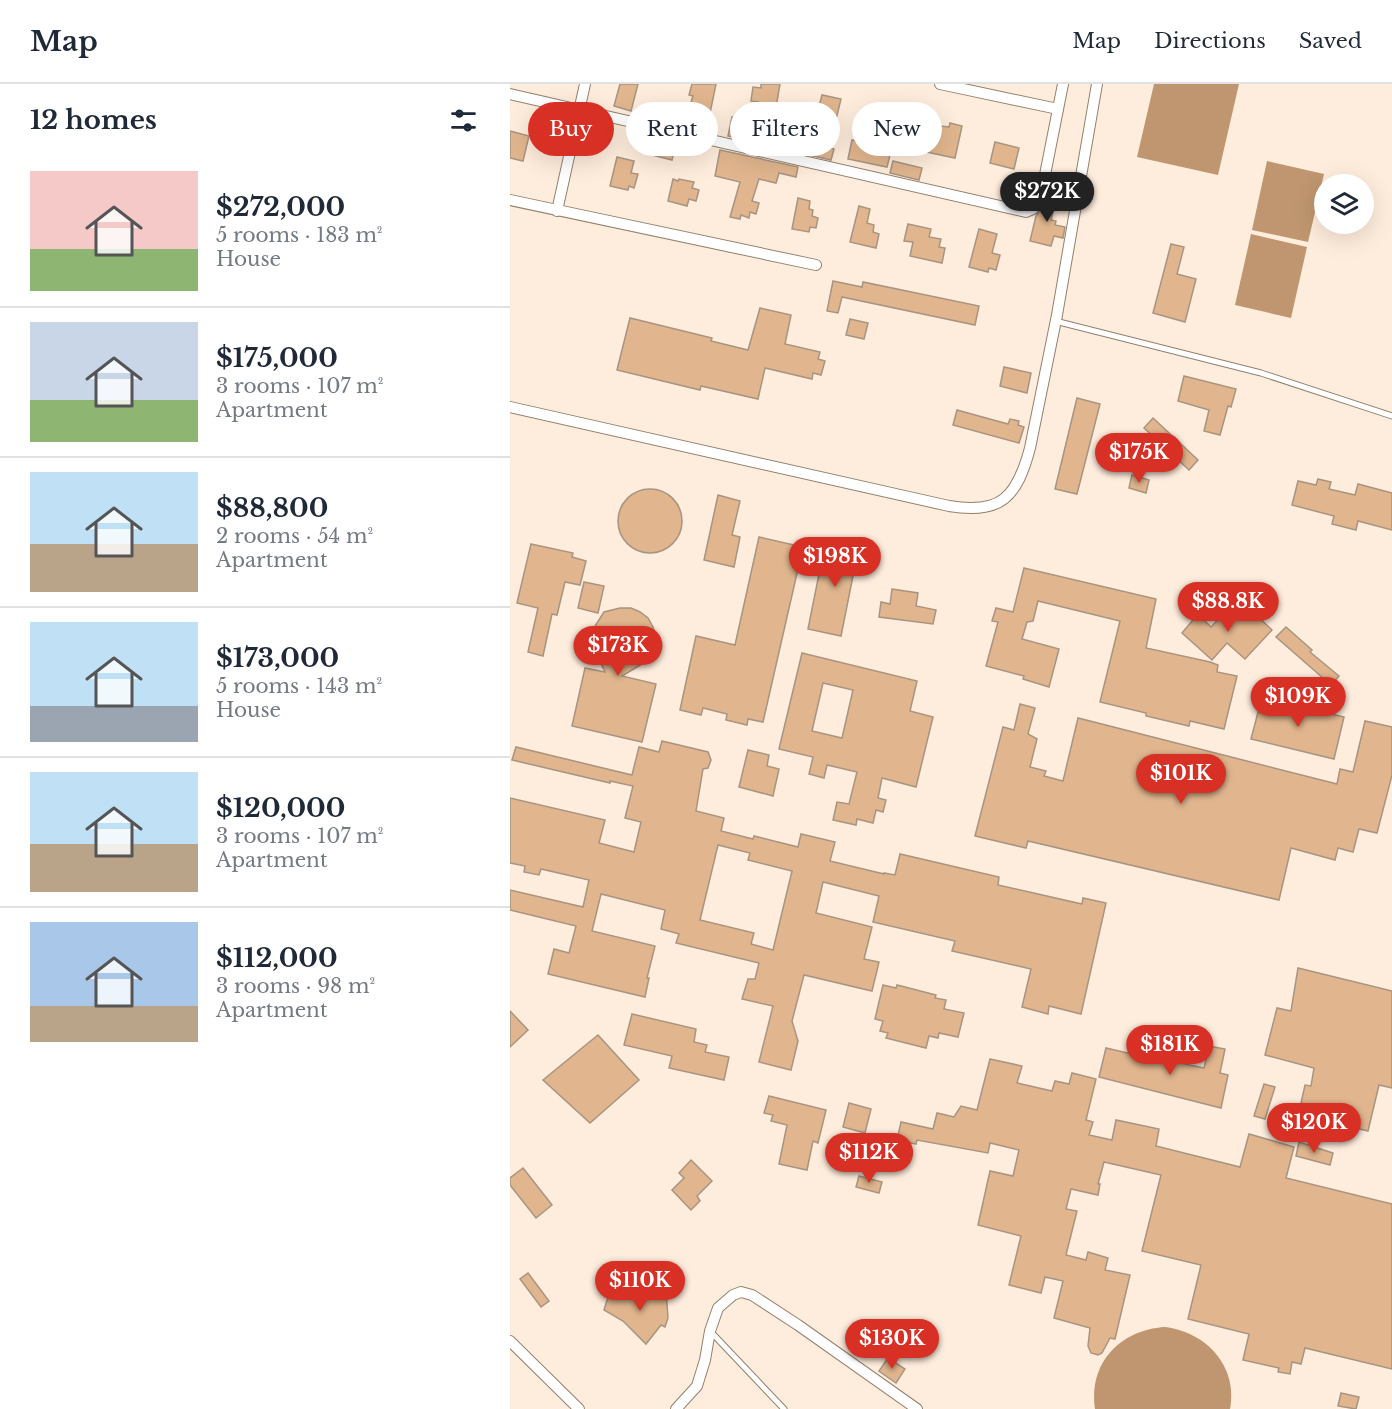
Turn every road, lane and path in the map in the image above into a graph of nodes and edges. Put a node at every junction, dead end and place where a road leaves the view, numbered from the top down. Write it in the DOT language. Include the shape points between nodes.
graph roads {
  1 [pos="585,84"];
  2 [pos="940,84"];
  3 [pos="1064,84"];
  4 [pos="1097,84"];
  5 [pos="510,94"];
  6 [pos="544,102"];
  7 [pos="581,102"];
  8 [pos="1058,109"];
  9 [pos="614,118"];
  10 [pos="569,156"];
  11 [pos="510,200"];
  12 [pos="557,211"];
  13 [pos="816,265"];
  14 [pos="1055,321"];
  15 [pos="510,407"];
  16 [pos="1392,416"];
  17 [pos="710,1331"];
  18 [pos="510,1341"];
  19 [pos="579,1409"];
  20 [pos="676,1409"];
  21 [pos="784,1409"];
  22 [pos="917,1409"];
  1 -- 7 [label="street"];
  2 -- 8 [label="street"];
  3 -- 8 [label="street"];
  4 -- 14 [label="street"];
  5 -- 6 [label="street"];
  8 -- 9 [label="street" via="1041,195 1033,209 1026,212"];
  10 -- 12 [label="street"];
  11 -- 12 [label="street"];
  12 -- 13 [label="street"];
  14 -- 15 [label="street" via="1024,470 1005,498 981,509 949,506"];
  14 -- 16 [label="lane" via="1252,371"];
  17 -- 20 [label="street" via="697,1386"];
  17 -- 21 [label="lane"];
  17 -- 22 [label="street" via="714,1316 727,1299 747,1293"];
  18 -- 19 [label="street"];
}
